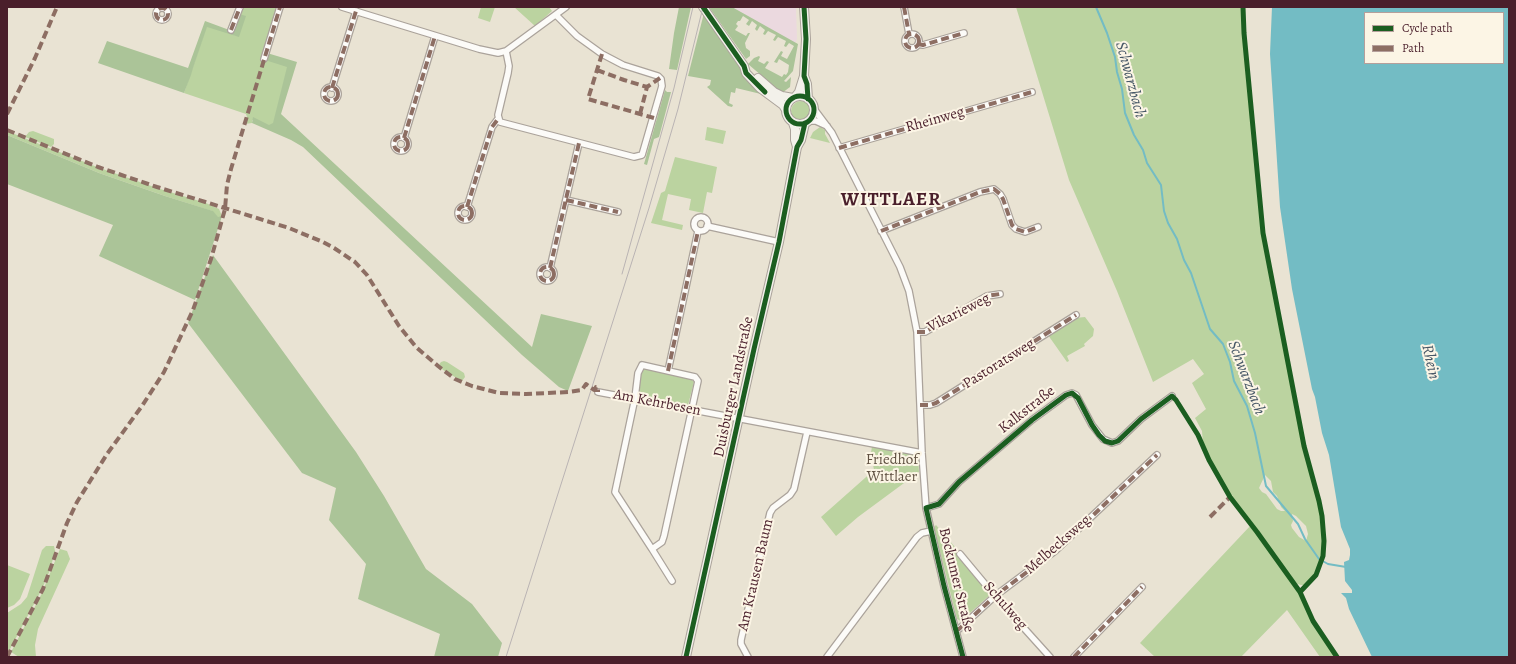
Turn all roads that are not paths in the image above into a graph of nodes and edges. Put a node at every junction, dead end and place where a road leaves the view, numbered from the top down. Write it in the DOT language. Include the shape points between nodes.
graph roads {
  1 [pos="240,7"];
  2 [pos="280,7"];
  3 [pos="342,7"];
  4 [pos="566,7"];
  5 [pos="804,7"];
  6 [pos="904,7"];
  7 [pos="704,8"];
  8 [pos="356,11"];
  9 [pos="556,15"];
  10 [pos="231,30"];
  11 [pos="964,33"];
  12 [pos="909,34"];
  13 [pos="435,36"];
  14 [pos="918,44"];
  15 [pos="506,52"];
  16 [pos="264,59"];
  17 [pos="744,66"];
  18 [pos="804,76"];
  19 [pos="332,88"];
  20 [pos="1032,92"];
  21 [pos="794,97"];
  22 [pos="808,98"];
  23 [pos="814,109"];
  24 [pos="786,110"];
  25 [pos="498,119"];
  26 [pos="808,122"];
  27 [pos="793,123"];
  28 [pos="827,126"];
  29 [pos="404,138"];
  30 [pos="579,143"];
  31 [pos="797,148"];
  32 [pos="839,148"];
  33 [pos="566,200"];
  34 [pos="467,207"];
  35 [pos="618,212"];
  36 [pos="707,226"];
  37 [pos="1038,227"];
  38 [pos="698,231"];
  39 [pos="881,231"];
  40 [pos="779,242"];
  41 [pos="550,268"];
  42 [pos="1000,294"];
  43 [pos="1076,315"];
  44 [pos="918,332"];
  45 [pos="668,371"];
  46 [pos="598,392"];
  47 [pos="1172,396"];
  48 [pos="635,398"];
  49 [pos="920,405"];
  50 [pos="692,410"];
  51 [pos="739,419"];
  52 [pos="807,432"];
  53 [pos="922,453"];
  54 [pos="1157,455"];
  55 [pos="926,508"];
  56 [pos="931,531"];
  57 [pos="652,549"];
  58 [pos="960,554"];
  59 [pos="672,581"];
  60 [pos="1142,587"];
  61 [pos="995,596"];
  62 [pos="956,630"];
  63 [pos="686,657"];
  64 [pos="748,657"];
  65 [pos="826,657"];
  66 [pos="964,657"];
  67 [pos="1050,657"];
  68 [pos="1074,657"];
  1 -- 10 [label="street"];
  2 -- 16 [label="street"];
  3 -- 8 [label="street"];
  4 -- 9 [label="street"];
  5 -- 18 [label="main road"];
  6 -- 12 [label="street"];
  7 -- 17 [label="main road"];
  8 -- 13 [label="street"];
  8 -- 19 [label="street"];
  9 -- 15 [label="street"];
  9 -- 30 [label="street" via="577,36 602,54 623,65 658,76 663,84 642,155 634,157"];
  11 -- 14 [label="street" via="923,45"];
  12 -- 14 [label="street" via="918,37"];
  12 -- 14 [label="street" via="905,40 907,46 913,48"];
  13 -- 15 [label="street" via="490,52"];
  13 -- 29 [label="street"];
  15 -- 25 [label="street" via="508,66"];
  17 -- 21 [label="main road" via="774,92"];
  17 -- 24 [label="main road, Duisburger Landstraße" via="746,73 760,88 781,103"];
  18 -- 21 [label="main road" via="799,92"];
  18 -- 22 [label="main road"];
  20 -- 32 [label="street, Rheinweg"];
  21 -- 22 [label="main road"];
  21 -- 24 [label="main road" via="788,102"];
  22 -- 23 [label="main road"];
  23 -- 26 [label="main road, Duisburger Landstraße" via="813,117"];
  23 -- 28 [label="street, Bockumer Straße"];
  24 -- 27 [label="main road, Duisburger Landstraße" via="788,118"];
  25 -- 30 [label="street" via="504,124"];
  25 -- 34 [label="street" via="492,127"];
  26 -- 27 [label="main road"];
  26 -- 28 [label="street" via="816,121"];
  26 -- 31 [label="main road, Duisburger Landstraße"];
  27 -- 31 [label="main road, Duisburger Landstraße" via="796,129"];
  28 -- 32 [label="street, Bockumer Straße"];
  30 -- 33 [label="street"];
  31 -- 40 [label="main road, Duisburger Landstraße"];
  32 -- 39 [label="street, Bockumer Straße"];
  33 -- 35 [label="street"];
  33 -- 41 [label="street"];
  36 -- 38 [label="street" via="705,230"];
  36 -- 38 [label="street" via="705,219 698,218 694,223 694,228"];
  36 -- 40 [label="street"];
  37 -- 39 [label="street" via="1025,232 1016,229 1012,225 1003,199 994,189 980,192"];
  38 -- 45 [label="street"];
  39 -- 44 [label="street, Bockumer Straße" via="909,291"];
  40 -- 51 [label="main road, Duisburger Landstraße"];
  42 -- 44 [label="street, Vikarieweg" via="986,296 925,332"];
  43 -- 49 [label="street, Pastoratsweg" via="936,403"];
  44 -- 49 [label="street, Bockumer Straße"];
  45 -- 48 [label="street" via="642,365 638,374"];
  45 -- 50 [label="street" via="698,379"];
  46 -- 48 [label="street, Am Kehrbesen"];
  47 -- 55 [label="street, Kalkstraße" via="1141,419 1118,441 1112,442 1103,439 1092,425 1076,395 1066,395 1032,420 959,482 939,504"];
  48 -- 50 [label="street, Am Kehrbesen"];
  48 -- 57 [label="street" via="615,492"];
  49 -- 53 [label="street, Bockumer Straße"];
  50 -- 51 [label="street, Am Kehrbesen"];
  50 -- 57 [label="street" via="664,536 662,542"];
  51 -- 52 [label="street, Am Kehrbesen"];
  51 -- 63 [label="main road, Duisburger Landstraße"];
  52 -- 53 [label="street, Am Kehrbesen"];
  52 -- 64 [label="street, Am Krausen Baum" via="794,489 770,513 741,640"];
  53 -- 55 [label="street, Bockumer Straße"];
  54 -- 61 [label="street, Melbecksweg" via="1055,551"];
  55 -- 56 [label="street, Bockumer Straße"];
  56 -- 62 [label="street, Bockumer Straße"];
  56 -- 65 [label="street" via="917,537"];
  57 -- 59 [label="street"];
  58 -- 61 [label="street, Schulweg"];
  60 -- 68 [label="street"];
  61 -- 62 [label="street, Melbecksweg"];
  61 -- 67 [label="street, Schulweg"];
  62 -- 66 [label="street, Bockumer Straße"];
}
